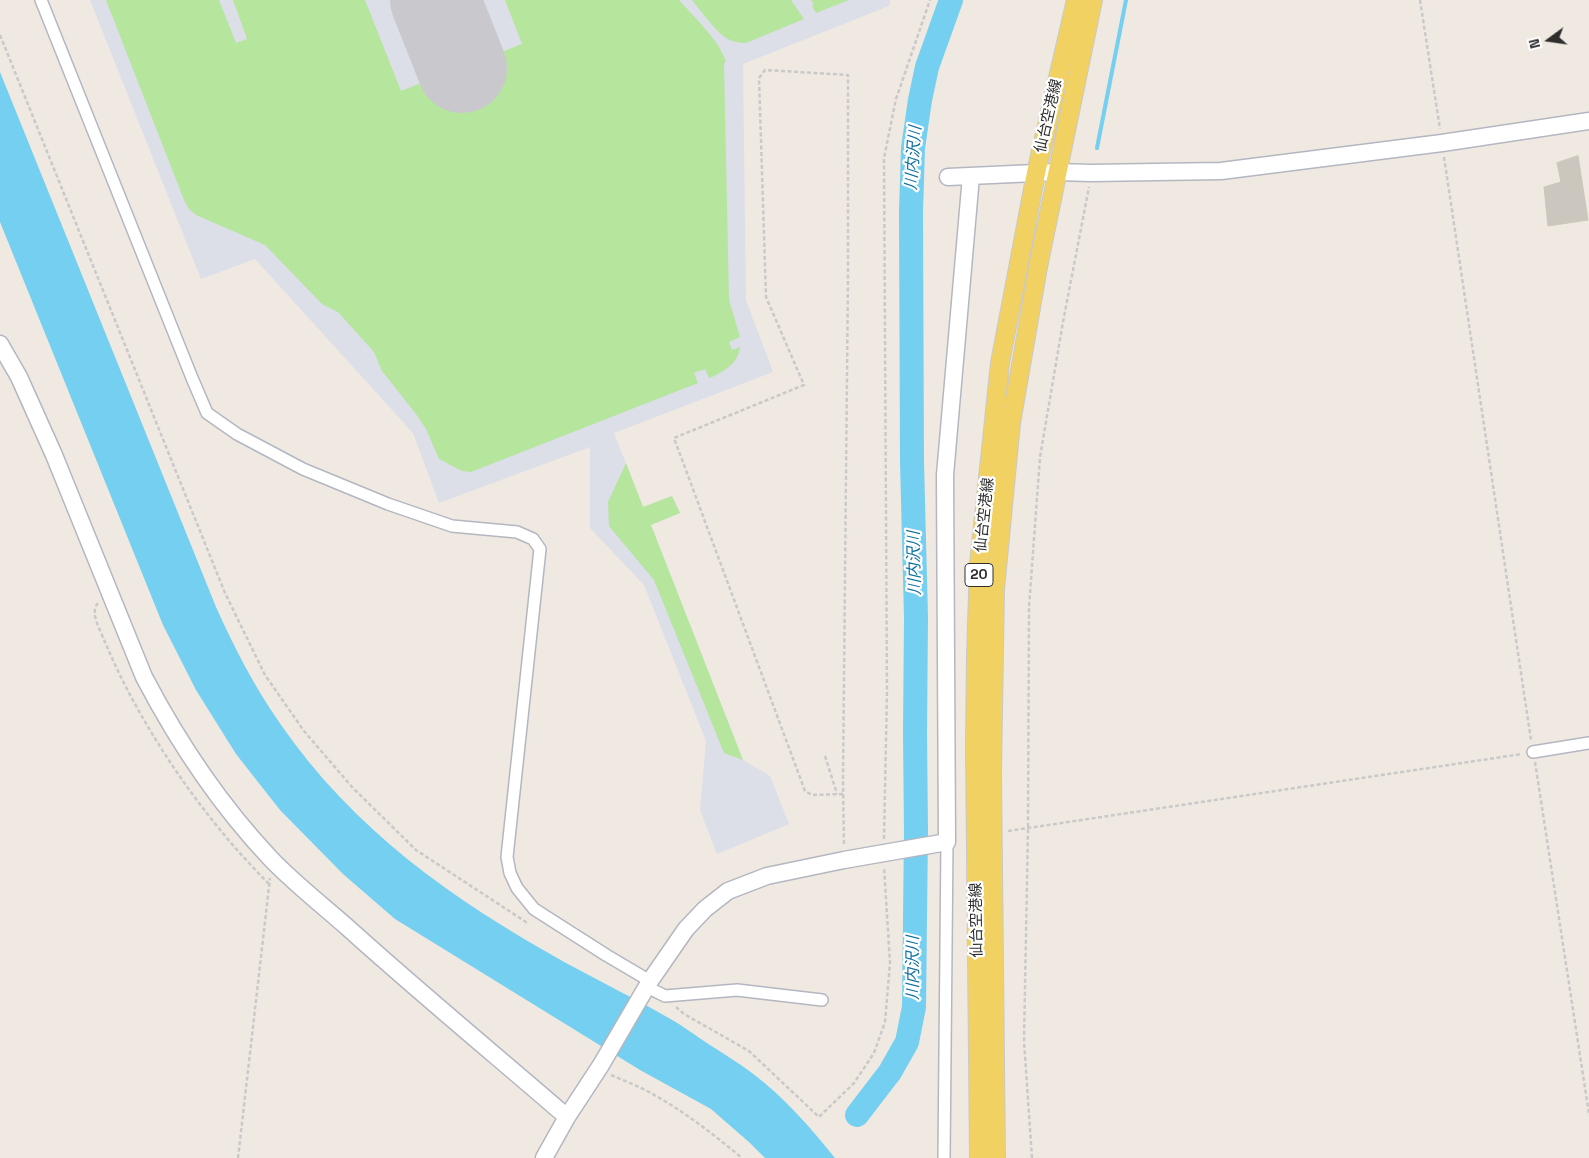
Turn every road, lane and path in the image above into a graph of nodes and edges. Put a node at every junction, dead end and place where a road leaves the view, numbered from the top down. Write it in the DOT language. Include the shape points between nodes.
graph roads {
  1 [pos="41,0"];
  2 [pos="930,0"];
  3 [pos="1076,0"];
  4 [pos="1093,0"];
  5 [pos="1420,0"];
  6 [pos="0,35"];
  7 [pos="1589,121"];
  8 [pos="1442,143"];
  9 [pos="1057,172"];
  10 [pos="1036,173"];
  11 [pos="1091,174"];
  12 [pos="971,176"];
  13 [pos="948,177"];
  14 [pos="0,344"];
  15 [pos="1589,743"];
  16 [pos="1533,752"];
  17 [pos="825,756"];
  18 [pos="837,794"];
  19 [pos="843,794"];
  20 [pos="1028,828"];
  21 [pos="993,834"];
  22 [pos="942,842"];
  23 [pos="886,852"];
  24 [pos="272,859"];
  25 [pos="844,860"];
  26 [pos="534,909"];
  27 [pos="647,986"];
  28 [pos="665,996"];
  29 [pos="822,1000"];
  30 [pos="600,1067"];
  31 [pos="1589,1114"];
  32 [pos="567,1117"];
  33 [pos="238,1158"];
  34 [pos="544,1158"];
  35 [pos="742,1158"];
  36 [pos="944,1158"];
  37 [pos="979,1158"];
  38 [pos="996,1158"];
  39 [pos="1032,1158"];
  1 -- 26 [label="street" via="207,413 237,434 303,470 452,526 518,532 533,539 540,549 508,857 510,873 517,888"];
  2 -- 23 [label="path" via="896,100 884,158"];
  3 -- 10 [label="main road, 仙台空港線 / 20"];
  4 -- 9 [label="main road, 仙台空港線 / 20"];
  5 -- 8 [label="path"];
  6 -- 26 [label="path" via="225,593 265,675 304,731 352,787 416,850 526,922"];
  7 -- 8 [label="street"];
  8 -- 11 [label="street" via="1221,171"];
  8 -- 16 [label="path"];
  9 -- 10 [label="street"];
  9 -- 11 [label="street"];
  9 -- 21 [label="main road, 仙台空港線 / 20" via="1010,423 995,589"];
  10 -- 12 [label="street"];
  10 -- 37 [label="main road, 仙台空港線 / 20" via="1000,364 979,564 975,748"];
  11 -- 20 [label="path" via="1040,457 1029,607"];
  12 -- 13 [label="street"];
  12 -- 22 [label="street" via="945,475"];
  14 -- 24 [label="street" via="19,377 54,455 140,668 162,711 225,804"];
  15 -- 16 [label="street"];
  16 -- 20 [label="path"];
  16 -- 31 [label="path"];
  17 -- 18 [label="path"];
  18 -- 19 [label="path"];
  18 -- 19 [label="path" via="812,795 805,791 674,438 804,385 766,297 759,78 765,70 848,74"];
  19 -- 25 [label="path"];
  20 -- 21 [label="path"];
  20 -- 39 [label="path" via="1024,1041"];
  21 -- 38 [label="main road, 仙台空港線 / 20"];
  22 -- 23 [label="street"];
  22 -- 36 [label="street"];
  23 -- 25 [label="street"];
  23 -- 28 [label="path" via="890,962 885,1022 874,1053 854,1083 819,1117 749,1052 684,1014"];
  24 -- 32 [label="street" via="387,963"];
  24 -- 33 [label="path"];
  25 -- 27 [label="street" via="767,876 728,891 686,929"];
  26 -- 27 [label="street"];
  27 -- 28 [label="street"];
  27 -- 30 [label="street"];
  28 -- 29 [label="street" via="737,990"];
  30 -- 32 [label="street"];
  30 -- 35 [label="path" via="680,1111"];
  32 -- 34 [label="street"];
}
